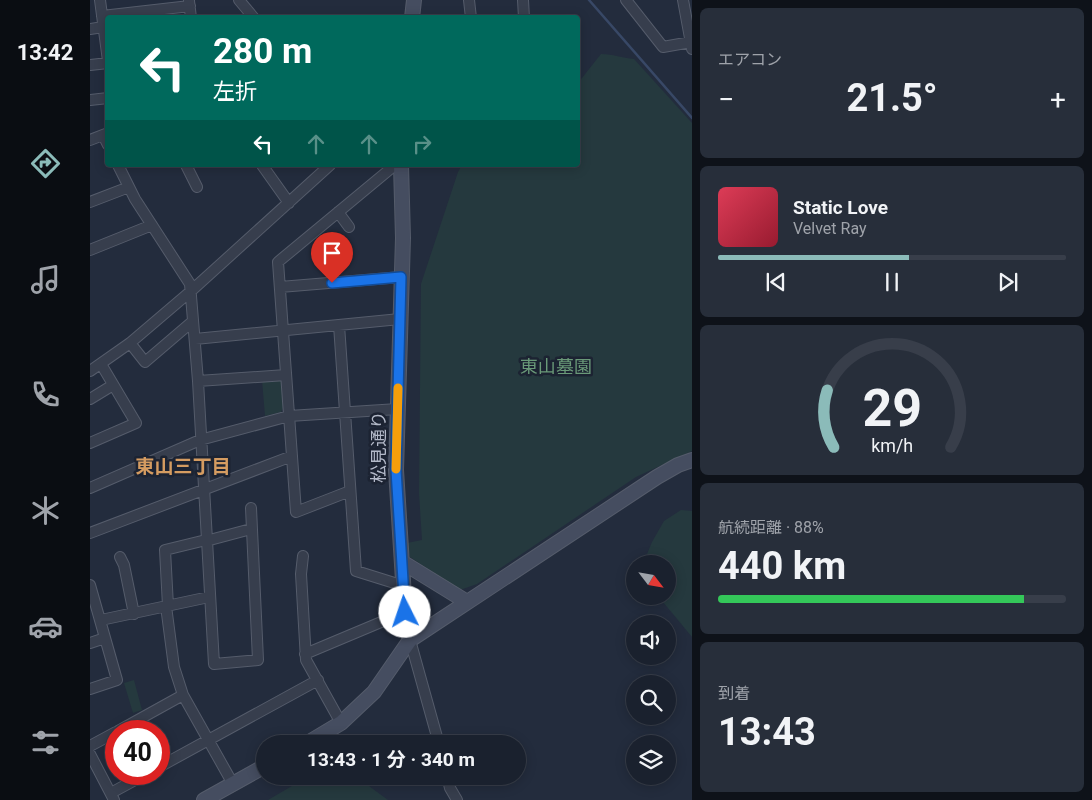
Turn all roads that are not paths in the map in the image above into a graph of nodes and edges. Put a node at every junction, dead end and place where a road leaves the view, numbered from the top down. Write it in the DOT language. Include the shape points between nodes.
graph roads {
  1 [pos="100,0"];
  2 [pos="239,0"];
  3 [pos="414,0"];
  4 [pos="469,0"];
  5 [pos="523,0"];
  6 [pos="626,0"];
  7 [pos="683,0"];
  8 [pos="190,3"];
  9 [pos="109,15"];
  10 [pos="252,15"];
  11 [pos="412,15"];
  12 [pos="471,15"];
  13 [pos="524,15"];
  14 [pos="102,16"];
  15 [pos="105,16"];
  16 [pos="103,27"];
  17 [pos="90,29"];
  18 [pos="105,42"];
  19 [pos="691,46"];
  20 [pos="105,59"];
  21 [pos="90,65"];
  22 [pos="105,98"];
  23 [pos="90,100"];
  24 [pos="105,138"];
  25 [pos="90,140"];
  26 [pos="119,167"];
  27 [pos="187,167"];
  28 [pos="263,167"];
  29 [pos="325,167"];
  30 [pos="393,167"];
  31 [pos="401,167"];
  32 [pos="129,187"];
  33 [pos="197,187"];
  34 [pos="90,202"];
  35 [pos="289,203"];
  36 [pos="338,212"];
  37 [pos="152,225"];
  38 [pos="349,227"];
  39 [pos="90,250"];
  40 [pos="401,277"];
  41 [pos="280,287"];
  42 [pos="191,291"];
  43 [pos="400,319"];
  44 [pos="194,321"];
  45 [pos="339,325"];
  46 [pos="283,330"];
  47 [pos="195,339"];
  48 [pos="130,344"];
  49 [pos="101,364"];
  50 [pos="90,371"];
  51 [pos="286,375"];
  52 [pos="198,381"];
  53 [pos="113,385"];
  54 [pos="90,399"];
  55 [pos="398,408"];
  56 [pos="345,412"];
  57 [pos="288,416"];
  58 [pos="200,440"];
  59 [pos="90,443"];
  60 [pos="292,456"];
  61 [pos="692,460"];
  62 [pos="90,488"];
  63 [pos="204,489"];
  64 [pos="350,491"];
  65 [pos="251,508"];
  66 [pos="251,529"];
  67 [pos="90,533"];
  68 [pos="206,540"];
  69 [pos="302,556"];
  70 [pos="120,557"];
  71 [pos="402,562"];
  72 [pos="404,586"];
  73 [pos="91,590"];
  74 [pos="209,597"];
  75 [pos="467,602"];
  76 [pos="167,606"];
  77 [pos="405,612"];
  78 [pos="134,614"];
  79 [pos="101,620"];
  80 [pos="105,638"];
  81 [pos="410,640"];
  82 [pos="90,643"];
  83 [pos="305,654"];
  84 [pos="318,680"];
  85 [pos="90,689"];
  86 [pos="183,695"];
  87 [pos="138,720"];
  88 [pos="341,722"];
  89 [pos="320,735"];
  90 [pos="436,735"];
  91 [pos="105,738"];
  92 [pos="208,740"];
  93 [pos="90,746"];
  94 [pos="90,754"];
  95 [pos="170,760"];
  96 [pos="256,771"];
  97 [pos="233,784"];
  98 [pos="129,785"];
  99 [pos="449,785"];
  100 [pos="112,796"];
  101 [pos="204,800"];
  102 [pos="457,800"];
  1 -- 14 [label="street"];
  2 -- 10 [label="street"];
  3 -- 11 [label="street"];
  4 -- 12 [label="street"];
  5 -- 13 [label="street"];
  6 -- 19 [label="street" via="663,47"];
  7 -- 19 [label="street"];
  8 -- 9 [label="street"];
  14 -- 15 [label="street"];
  14 -- 16 [label="street"];
  16 -- 17 [label="street"];
  16 -- 18 [label="street"];
  20 -- 21 [label="street"];
  22 -- 23 [label="street"];
  24 -- 25 [label="street"];
  26 -- 32 [label="street"];
  27 -- 33 [label="street"];
  28 -- 35 [label="street"];
  29 -- 35 [label="street"];
  30 -- 36 [label="street"];
  31 -- 40 [label="street, 松見通り"];
  32 -- 34 [label="street"];
  32 -- 37 [label="street"];
  35 -- 42 [label="street"];
  36 -- 38 [label="street"];
  36 -- 41 [label="street" via="278,262"];
  37 -- 39 [label="street"];
  37 -- 42 [label="street" via="190,284"];
  40 -- 41 [label="street"];
  40 -- 43 [label="street, 松見通り"];
  41 -- 46 [label="street"];
  42 -- 44 [label="street"];
  42 -- 48 [label="street"];
  43 -- 45 [label="street"];
  43 -- 55 [label="street, 松見通り"];
  44 -- 47 [label="street"];
  44 -- 48 [label="street" via="145,362"];
  45 -- 46 [label="street"];
  45 -- 56 [label="street"];
  46 -- 47 [label="street"];
  46 -- 51 [label="street"];
  47 -- 52 [label="street"];
  48 -- 49 [label="street"];
  49 -- 50 [label="street"];
  49 -- 53 [label="street"];
  51 -- 52 [label="street"];
  51 -- 57 [label="street"];
  52 -- 58 [label="street"];
  53 -- 54 [label="street"];
  53 -- 59 [label="street" via="136,423"];
  55 -- 56 [label="street"];
  55 -- 71 [label="street, 松見通り" via="396,470"];
  56 -- 57 [label="street"];
  56 -- 64 [label="street"];
  57 -- 58 [label="street"];
  57 -- 60 [label="street"];
  58 -- 62 [label="street"];
  58 -- 63 [label="street"];
  60 -- 63 [label="street"];
  60 -- 64 [label="street" via="296,512"];
  61 -- 75 [label="street" via="657,477"];
  63 -- 67 [label="street"];
  63 -- 68 [label="street"];
  64 -- 72 [label="street" via="356,571"];
  65 -- 66 [label="street"];
  66 -- 68 [label="street"];
  66 -- 74 [label="street" via="258,660 214,664"];
  68 -- 74 [label="street"];
  68 -- 76 [label="street" via="165,550"];
  69 -- 83 [label="street"];
  70 -- 78 [label="street"];
  71 -- 72 [label="street, 松見通り"];
  71 -- 75 [label="street"];
  72 -- 77 [label="street, 松見通り"];
  73 -- 79 [label="street"];
  74 -- 76 [label="street"];
  75 -- 81 [label="street"];
  76 -- 78 [label="street"];
  76 -- 86 [label="street" via="174,667"];
  77 -- 81 [label="street, 松見通り"];
  77 -- 83 [label="street"];
  78 -- 79 [label="street"];
  79 -- 80 [label="street"];
  80 -- 82 [label="street"];
  80 -- 85 [label="street" via="118,680"];
  81 -- 88 [label="street" via="374,692"];
  81 -- 90 [label="street"];
  83 -- 84 [label="street"];
  84 -- 88 [label="street"];
  84 -- 92 [label="street"];
  86 -- 87 [label="street"];
  86 -- 92 [label="street"];
  88 -- 89 [label="street"];
  91 -- 93 [label="street"];
  92 -- 95 [label="street"];
  92 -- 97 [label="street"];
  94 -- 100 [label="street"];
  96 -- 97 [label="street"];
  97 -- 101 [label="street"];
  98 -- 100 [label="street"];
  99 -- 102 [label="street"];
}
